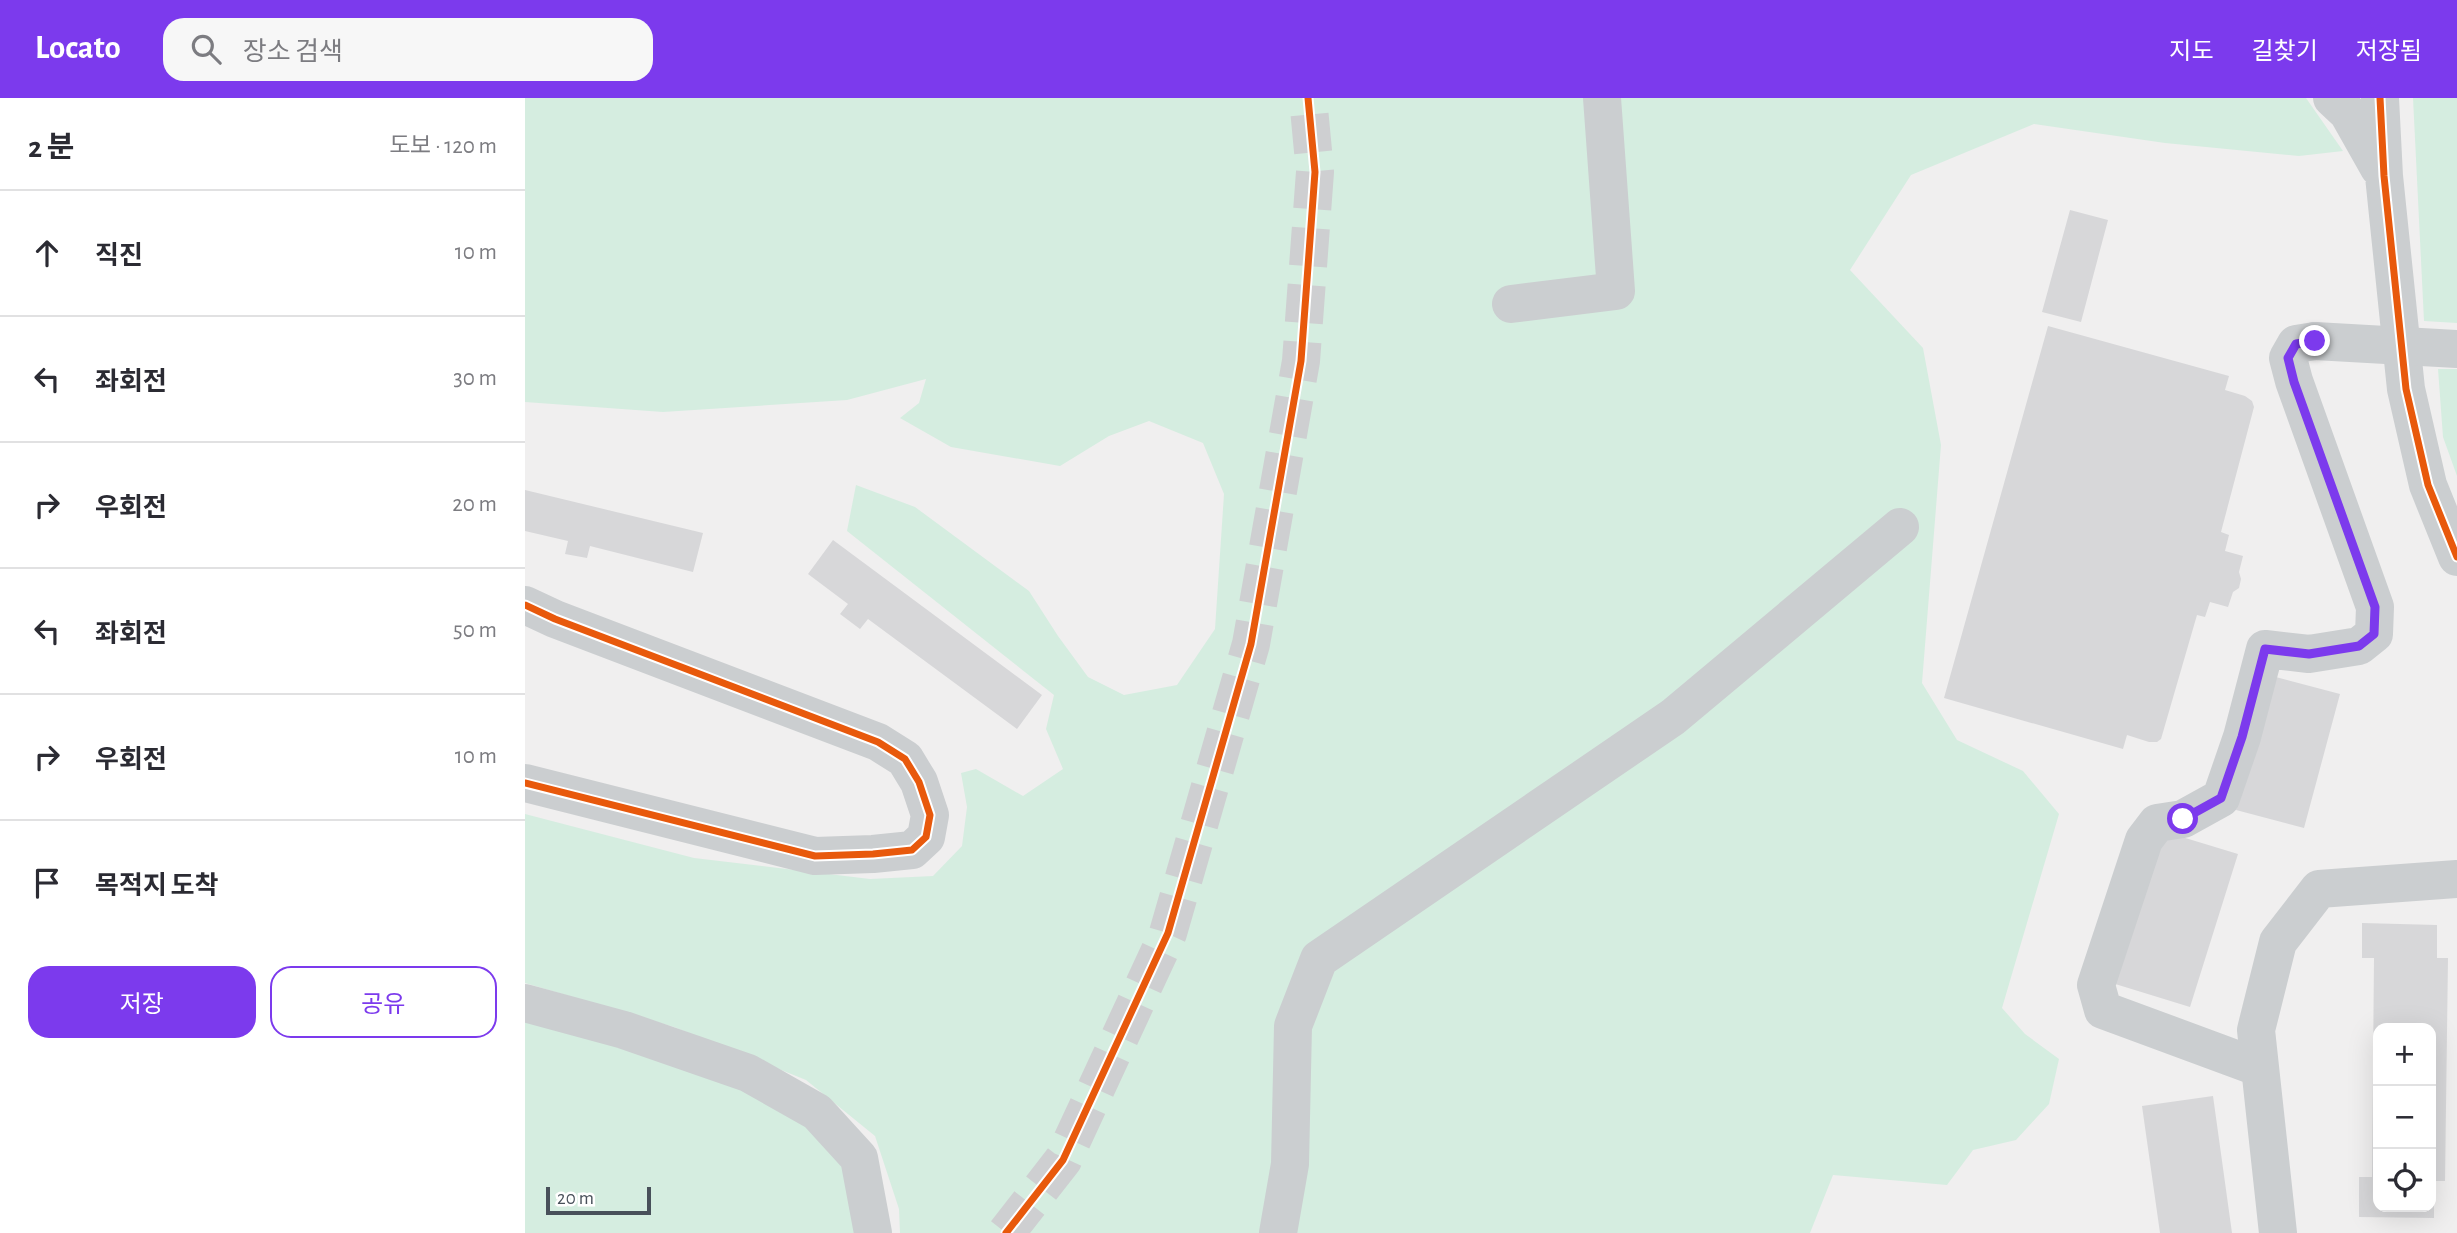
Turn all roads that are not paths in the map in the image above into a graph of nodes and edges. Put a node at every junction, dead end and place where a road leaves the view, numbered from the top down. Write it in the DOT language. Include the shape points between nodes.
graph roads {
  1 [pos="1602,98"];
  2 [pos="2332,98"];
  3 [pos="2380,98"];
  4 [pos="2384,176"];
  5 [pos="1511,304"];
  6 [pos="2457,349"];
  7 [pos="1900,527"];
  8 [pos="2457,557"];
  9 [pos="525,605"];
  10 [pos="525,783"];
  11 [pos="2457,879"];
  12 [pos="525,1003"];
  13 [pos="2260,1068"];
  14 [pos="873,1233"];
  15 [pos="1279,1233"];
  16 [pos="2278,1233"];
  1 -- 5 [label="street" via="1616,291"];
  2 -- 4 [label="street" via="2348,113"];
  3 -- 4 [label="street"];
  4 -- 8 [label="street" via="2406,389 2428,485"];
  6 -- 13 [label="street, bridge" via="2315,341 2296,344 2288,358 2375,607 2374,634 2359,646 2309,654 2265,649 2221,798 2183,819 2157,823 2144,840 2096,985 2103,1010"];
  7 -- 15 [label="street" via="1673,718 1319,959 1293,1027 1290,1164"];
  9 -- 10 [label="street" via="878,742 905,759 919,782 930,816 926,837 912,850 815,856"];
  11 -- 13 [label="street" via="2319,889 2278,942 2256,1030"];
  12 -- 14 [label="street" via="624,1030 748,1073 817,1112 859,1158"];
  13 -- 16 [label="street"];
}
